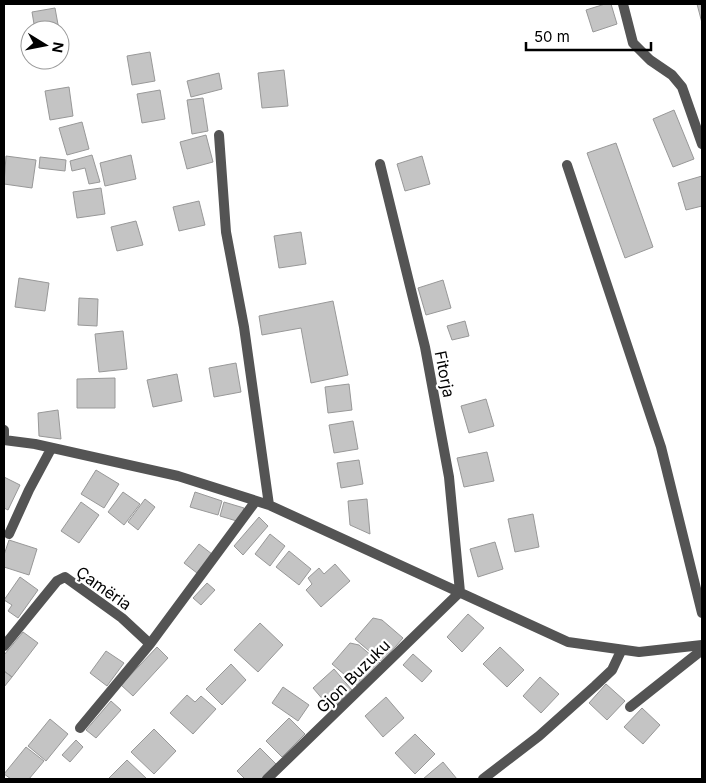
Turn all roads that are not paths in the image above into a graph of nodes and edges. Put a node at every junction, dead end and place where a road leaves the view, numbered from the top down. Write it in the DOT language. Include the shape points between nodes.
graph roads {
  1 [pos="623,4"];
  2 [pos="219,135"];
  3 [pos="702,144"];
  4 [pos="380,164"];
  5 [pos="567,165"];
  6 [pos="4,430"];
  7 [pos="4,440"];
  8 [pos="51,449"];
  9 [pos="255,502"];
  10 [pos="269,505"];
  11 [pos="9,534"];
  12 [pos="460,592"];
  13 [pos="702,613"];
  14 [pos="150,644"];
  15 [pos="702,645"];
  16 [pos="4,646"];
  17 [pos="702,650"];
  18 [pos="621,651"];
  19 [pos="630,707"];
  20 [pos="80,728"];
  21 [pos="267,779"];
  22 [pos="482,779"];
  1 -- 3 [label="street" via="634,43 682,87"];
  2 -- 10 [label="street" via="226,232 244,327"];
  4 -- 12 [label="street, Fitorja" via="428,366 449,477"];
  5 -- 13 [label="street" via="661,447"];
  6 -- 7 [label="street"];
  7 -- 8 [label="street"];
  8 -- 9 [label="street" via="178,476"];
  8 -- 11 [label="street"];
  9 -- 10 [label="street"];
  9 -- 14 [label="street"];
  10 -- 12 [label="street"];
  12 -- 18 [label="street" via="568,642"];
  12 -- 21 [label="street, Gjon Buzuku"];
  14 -- 16 [label="street, Çamëria" via="122,618 65,577 56,581"];
  14 -- 20 [label="street"];
  15 -- 18 [label="street"];
  17 -- 19 [label="street"];
  18 -- 22 [label="street" via="612,670 595,686 539,736"];
}
